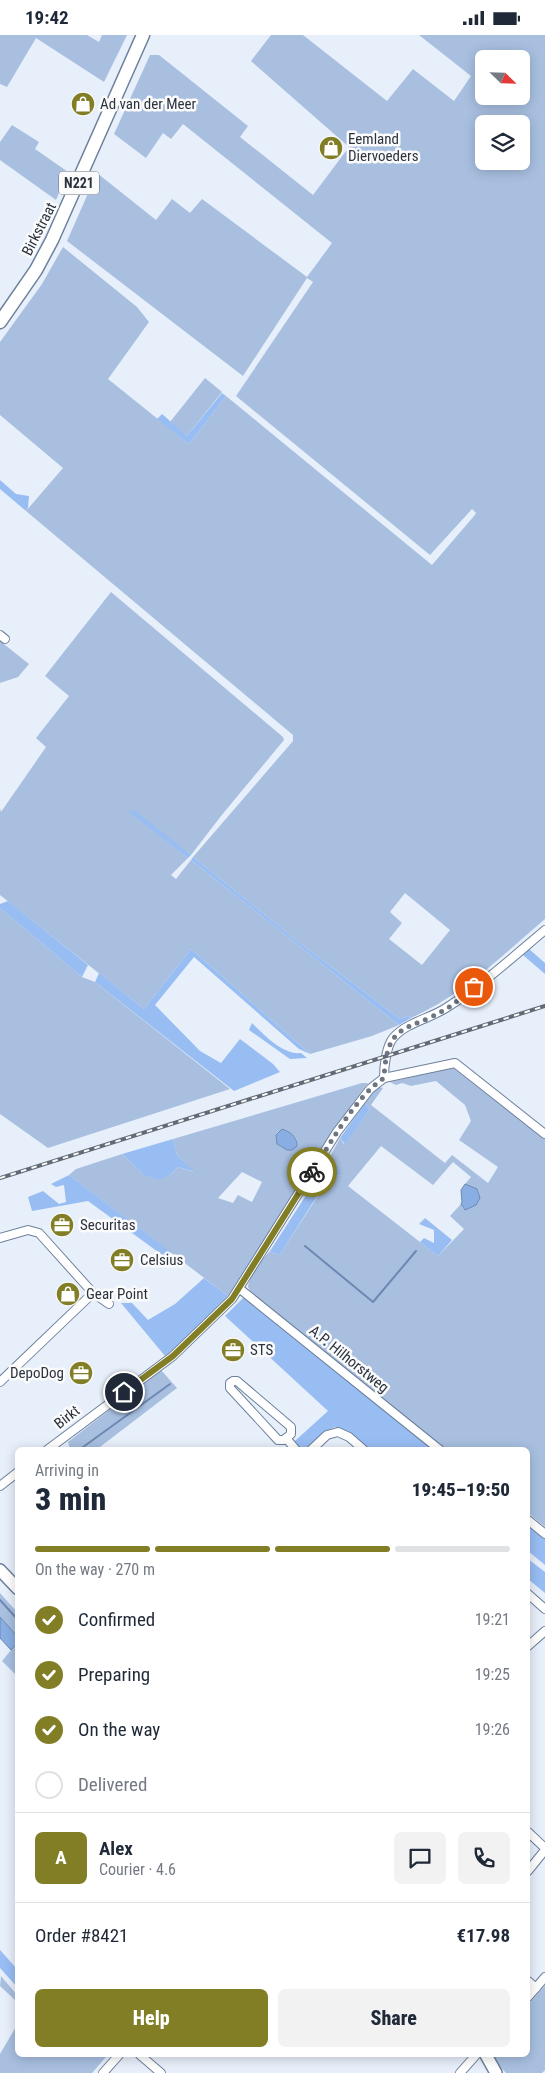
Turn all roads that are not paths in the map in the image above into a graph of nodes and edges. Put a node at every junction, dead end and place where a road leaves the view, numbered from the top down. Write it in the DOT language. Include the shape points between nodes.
graph roads {
  1 [pos="144,35"];
  2 [pos="0,323"];
  3 [pos="545,930"];
  4 [pos="384,1078"];
  5 [pos="545,1134"];
  6 [pos="0,1238"];
  7 [pos="240,1289"];
  8 [pos="93,1293"];
  9 [pos="109,1304"];
  10 [pos="0,1382"];
  11 [pos="267,1407"];
  12 [pos="257,1417"];
  13 [pos="286,1438"];
  14 [pos="51,1447"];
  15 [pos="294,1447"];
  16 [pos="314,1447"];
  17 [pos="361,1447"];
  18 [pos="436,1447"];
  19 [pos="15,1475"];
  20 [pos="0,1486"];
  21 [pos="530,1522"];
  22 [pos="545,1534"];
  23 [pos="0,1570"];
  24 [pos="15,1586"];
  25 [pos="530,1596"];
  26 [pos="545,1609"];
  27 [pos="545,1631"];
  28 [pos="530,1644"];
  29 [pos="530,1834"];
  30 [pos="545,1849"];
  31 [pos="530,1868"];
  32 [pos="545,1977"];
  33 [pos="530,1983"];
  34 [pos="536,1988"];
  35 [pos="530,1995"];
  36 [pos="117,2057"];
  37 [pos="142,2057"];
  38 [pos="474,2057"];
  39 [pos="487,2057"];
  40 [pos="103,2073"];
  41 [pos="161,2073"];
  42 [pos="460,2073"];
  43 [pos="496,2073"];
  1 -- 2 [label="main road, Birkstraat / N221" via="52,241"];
  3 -- 4 [label="street" via="445,1009 398,1032 391,1041"];
  4 -- 5 [label="street" via="455,1063"];
  4 -- 7 [label="street, Birkt" via="370,1089 337,1132"];
  6 -- 8 [label="street" via="28,1230 39,1233"];
  7 -- 14 [label="street, Birkt" via="173,1356"];
  7 -- 18 [label="street, A.P. Hilhorstweg"];
  8 -- 9 [label="street"];
  8 -- 10 [label="street"];
  11 -- 12 [label="street"];
  11 -- 12 [label="street" via="237,1381 230,1383 230,1388"];
  11 -- 13 [label="street" via="290,1427 291,1434"];
  12 -- 13 [label="street" via="278,1440"];
  13 -- 15 [label="street"];
  16 -- 17 [label="street" via="327,1435 338,1431"];
  19 -- 20 [label="street"];
  21 -- 22 [label="street"];
  23 -- 24 [label="street"];
  25 -- 26 [label="street"];
  27 -- 28 [label="street"];
  29 -- 30 [label="street"];
  30 -- 31 [label="street"];
  32 -- 34 [label="street"];
  33 -- 34 [label="street"];
  34 -- 35 [label="street"];
  36 -- 40 [label="street"];
  37 -- 41 [label="street"];
  38 -- 42 [label="street"];
  39 -- 43 [label="street"];
}
